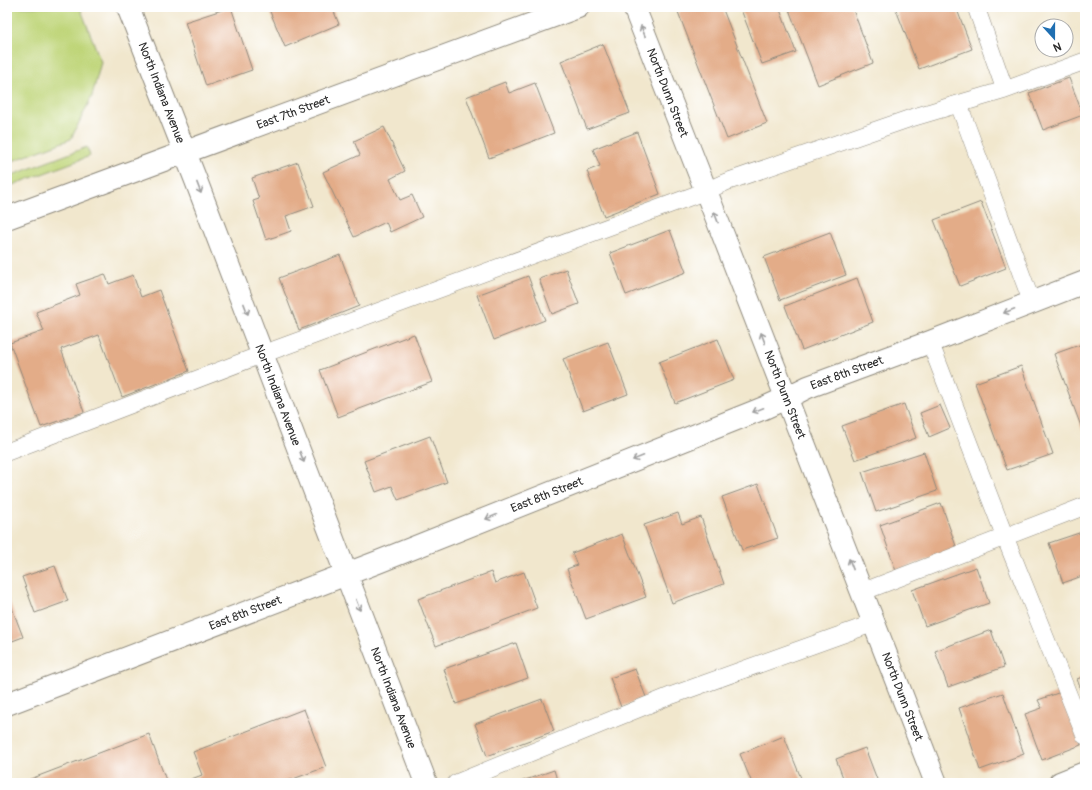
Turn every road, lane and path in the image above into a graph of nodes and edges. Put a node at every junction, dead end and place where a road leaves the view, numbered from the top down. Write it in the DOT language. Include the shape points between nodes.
graph roads {
  1 [pos="128,7"];
  2 [pos="578,7"];
  3 [pos="634,7"];
  4 [pos="976,7"];
  5 [pos="1085,61"];
  6 [pos="1005,90"];
  7 [pos="959,105"];
  8 [pos="185,152"];
  9 [pos="706,191"];
  10 [pos="7,218"];
  11 [pos="1085,282"];
  12 [pos="1032,303"];
  13 [pos="930,342"];
  14 [pos="263,354"];
  15 [pos="786,398"];
  16 [pos="7,452"];
  17 [pos="1085,506"];
  18 [pos="1005,537"];
  19 [pos="346,573"];
  20 [pos="862,592"];
  21 [pos="874,623"];
  22 [pos="7,704"];
  23 [pos="1085,736"];
  24 [pos="1085,773"];
  25 [pos="426,783"];
  26 [pos="456,783"];
  27 [pos="936,783"];
  28 [pos="1060,783"];
  1 -- 8 [label="street, North Indiana Avenue"];
  2 -- 8 [label="street, East 7th Street"];
  9 -- 3 [label="street, North Dunn Street, one-way"];
  4 -- 6 [label="lane"];
  5 -- 6 [label="lane"];
  6 -- 7 [label="lane"];
  7 -- 9 [label="lane" via="911,118"];
  7 -- 12 [label="lane"];
  8 -- 10 [label="street, East 7th Street"];
  8 -- 14 [label="street, North Indiana Avenue, one-way"];
  9 -- 14 [label="lane"];
  15 -- 9 [label="street, North Dunn Street, one-way"];
  11 -- 12 [label="street, East 8th Street"];
  12 -- 13 [label="street, East 8th Street, one-way"];
  13 -- 15 [label="street, East 8th Street" via="808,387"];
  13 -- 18 [label="lane"];
  14 -- 16 [label="lane"];
  14 -- 19 [label="street, North Indiana Avenue, one-way"];
  15 -- 19 [label="street, East 8th Street, one-way"];
  20 -- 15 [label="street, North Dunn Street, one-way"];
  17 -- 18 [label="lane"];
  18 -- 20 [label="lane"];
  18 -- 23 [label="lane"];
  19 -- 22 [label="street, East 8th Street"];
  19 -- 25 [label="street, North Indiana Avenue, one-way"];
  20 -- 21 [label="street, North Dunn Street"];
  21 -- 26 [label="lane" via="670,696"];
  21 -- 27 [label="street, North Dunn Street"];
  24 -- 28 [label="street"];
}
